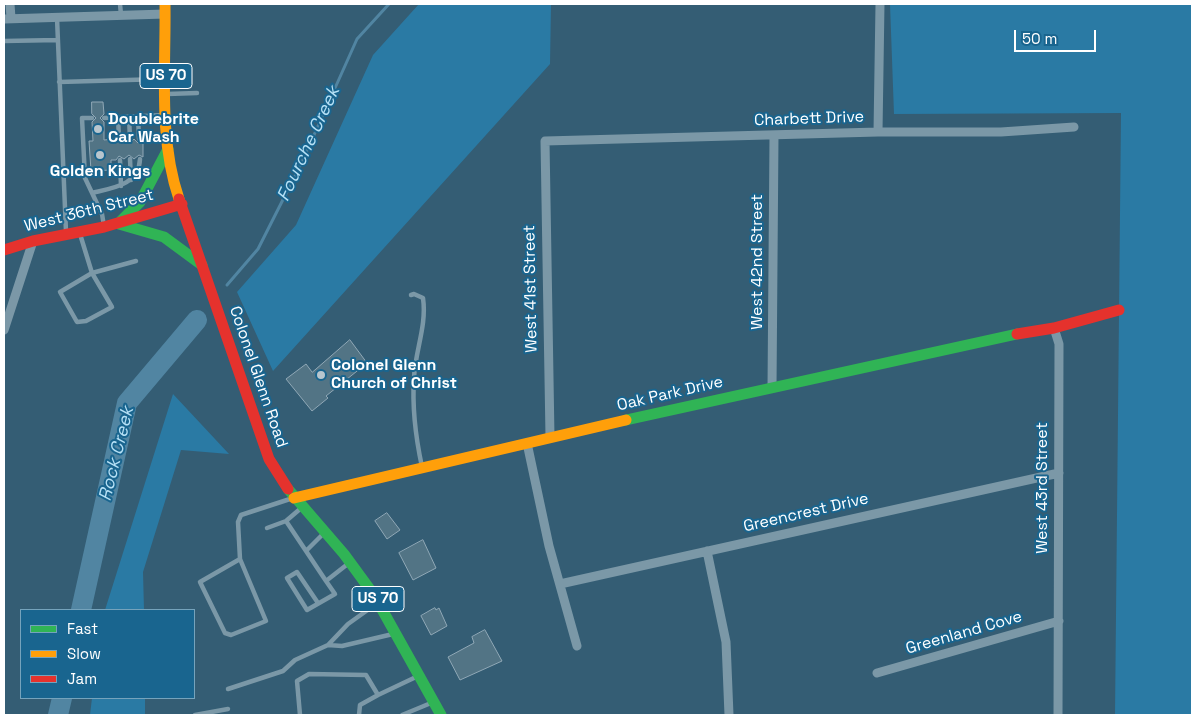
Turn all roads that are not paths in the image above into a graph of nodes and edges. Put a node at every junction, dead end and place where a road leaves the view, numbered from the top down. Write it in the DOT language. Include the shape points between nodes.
graph roads {
  1 [pos="10,4"];
  2 [pos="120,4"];
  3 [pos="880,4"];
  4 [pos="165,9"];
  5 [pos="121,15"];
  6 [pos="56,16"];
  7 [pos="7,18"];
  8 [pos="58,40"];
  9 [pos="4,42"];
  10 [pos="166,79"];
  11 [pos="59,82"];
  12 [pos="197,93"];
  13 [pos="166,94"];
  14 [pos="166,115"];
  15 [pos="138,116"];
  16 [pos="118,117"];
  17 [pos="129,117"];
  18 [pos="92,118"];
  19 [pos="104,118"];
  20 [pos="1074,128"];
  21 [pos="878,132"];
  22 [pos="774,136"];
  23 [pos="119,139"];
  24 [pos="130,139"];
  25 [pos="139,139"];
  26 [pos="545,141"];
  27 [pos="168,149"];
  28 [pos="130,159"];
  29 [pos="140,159"];
  30 [pos="120,160"];
  31 [pos="131,180"];
  32 [pos="120,186"];
  33 [pos="92,193"];
  34 [pos="182,204"];
  35 [pos="117,224"];
  36 [pos="104,227"];
  37 [pos="80,232"];
  38 [pos="66,235"];
  39 [pos="33,241"];
  40 [pos="4,250"];
  41 [pos="136,261"];
  42 [pos="202,265"];
  43 [pos="92,273"];
  44 [pos="411,296"];
  45 [pos="1119,310"];
  46 [pos="1054,328"];
  47 [pos="4,330"];
  48 [pos="772,388"];
  49 [pos="550,437"];
  50 [pos="527,443"];
  51 [pos="423,468"];
  52 [pos="1059,473"];
  53 [pos="294,498"];
  54 [pos="302,508"];
  55 [pos="286,521"];
  56 [pos="267,528"];
  57 [pos="324,533"];
  58 [pos="306,551"];
  59 [pos="707,551"];
  60 [pos="240,559"];
  61 [pos="350,562"];
  62 [pos="326,581"];
  63 [pos="560,584"];
  64 [pos="379,601"];
  65 [pos="318,604"];
  66 [pos="1059,621"];
  67 [pos="396,633"];
  68 [pos="328,645"];
  69 [pos="578,646"];
  70 [pos="877,673"];
  71 [pos="419,675"];
  72 [pos="228,689"];
  73 [pos="378,695"];
  74 [pos="433,702"];
  75 [pos="228,709"];
  76 [pos="195,715"];
  77 [pos="300,715"];
  78 [pos="359,715"];
  79 [pos="404,715"];
  80 [pos="441,715"];
  81 [pos="729,715"];
  82 [pos="1058,715"];
  1 -- 7 [label="street"];
  2 -- 5 [label="lane"];
  3 -- 21 [label="street"];
  4 -- 5 [label="street"];
  4 -- 10 [label="street, Colonel Glenn Road / US 70"];
  5 -- 6 [label="street"];
  6 -- 7 [label="street"];
  6 -- 8 [label="lane"];
  8 -- 9 [label="lane"];
  8 -- 11 [label="lane"];
  10 -- 11 [label="lane"];
  10 -- 13 [label="street, Colonel Glenn Road / US 70"];
  11 -- 38 [label="lane"];
  12 -- 13 [label="lane"];
  13 -- 14 [label="street, Colonel Glenn Road / US 70"];
  14 -- 15 [label="lane"];
  14 -- 27 [label="street, Colonel Glenn Road / US 70"];
  15 -- 17 [label="lane"];
  15 -- 25 [label="lane"];
  16 -- 17 [label="lane"];
  16 -- 19 [label="lane"];
  16 -- 23 [label="lane"];
  17 -- 24 [label="lane"];
  18 -- 33 [label="lane" via="82,118 85,178"];
  20 -- 21 [label="street, Charbett Drive" via="1001,132"];
  21 -- 22 [label="street, Charbett Drive"];
  22 -- 26 [label="street, Charbett Drive"];
  22 -- 48 [label="street, West 42nd Street"];
  26 -- 49 [label="street, West 41st Street"];
  27 -- 34 [label="street, Colonel Glenn Road / US 70"];
  27 -- 35 [label="street" via="140,202"];
  28 -- 31 [label="lane"];
  29 -- 31 [label="lane" via="139,169"];
  30 -- 32 [label="lane"];
  31 -- 32 [label="lane"];
  32 -- 33 [label="lane"];
  33 -- 36 [label="lane"];
  34 -- 35 [label="street, West 36th Street"];
  34 -- 42 [label="street, Colonel Glenn Road / US 70"];
  35 -- 36 [label="street, West 36th Street"];
  35 -- 42 [label="street" via="171,238"];
  36 -- 37 [label="street, West 36th Street"];
  37 -- 38 [label="street, West 36th Street"];
  37 -- 43 [label="lane"];
  38 -- 39 [label="street, West 36th Street"];
  39 -- 40 [label="street, West 36th Street"];
  39 -- 47 [label="street"];
  41 -- 43 [label="lane"];
  42 -- 53 [label="street, Colonel Glenn Road / US 70" via="268,459"];
  43 -- 43 [label="lane" via="60,292 77,322 86,321 112,307"];
  44 -- 51 [label="lane" via="423,298 425,310 414,377 414,409"];
  45 -- 46 [label="street"];
  46 -- 48 [label="street, Oak Park Drive"];
  46 -- 52 [label="street, West 43rd Street" via="1059,344"];
  48 -- 49 [label="street, Oak Park Drive"];
  49 -- 50 [label="street, Oak Park Drive"];
  50 -- 51 [label="street, Oak Park Drive"];
  50 -- 63 [label="street"];
  51 -- 53 [label="street, Oak Park Drive"];
  52 -- 59 [label="street, Greencrest Drive"];
  52 -- 66 [label="street, West 43rd Street"];
  53 -- 54 [label="street, Colonel Glenn Road / US 70"];
  53 -- 60 [label="lane" via="241,515 238,522"];
  54 -- 55 [label="lane"];
  54 -- 57 [label="street, Colonel Glenn Road / US 70"];
  55 -- 56 [label="lane"];
  55 -- 58 [label="lane"];
  57 -- 58 [label="lane"];
  57 -- 61 [label="street, Colonel Glenn Road / US 70"];
  58 -- 62 [label="lane"];
  59 -- 63 [label="street, Greencrest Drive"];
  59 -- 81 [label="street" via="726,642"];
  60 -- 60 [label="lane" via="266,621 231,635 225,633 200,582"];
  61 -- 62 [label="lane"];
  61 -- 64 [label="street, Colonel Glenn Road / US 70"];
  62 -- 65 [label="lane" via="335,594"];
  63 -- 69 [label="street"];
  64 -- 67 [label="street, Colonel Glenn Road / US 70"];
  64 -- 68 [label="lane" via="348,624"];
  65 -- 65 [label="lane" via="307,610 287,578 296,572"];
  66 -- 70 [label="street, Greenland Cove"];
  66 -- 82 [label="street, West 43rd Street"];
  67 -- 68 [label="lane" via="342,646"];
  67 -- 71 [label="street, Colonel Glenn Road / US 70"];
  68 -- 72 [label="lane" via="295,660 283,671"];
  71 -- 73 [label="lane"];
  71 -- 74 [label="street, Colonel Glenn Road / US 70"];
  73 -- 77 [label="lane" via="366,675 309,674 297,681"];
  73 -- 78 [label="lane" via="360,705"];
  74 -- 79 [label="lane"];
  74 -- 80 [label="street, Colonel Glenn Road / US 70"];
  75 -- 76 [label="lane"];
}
